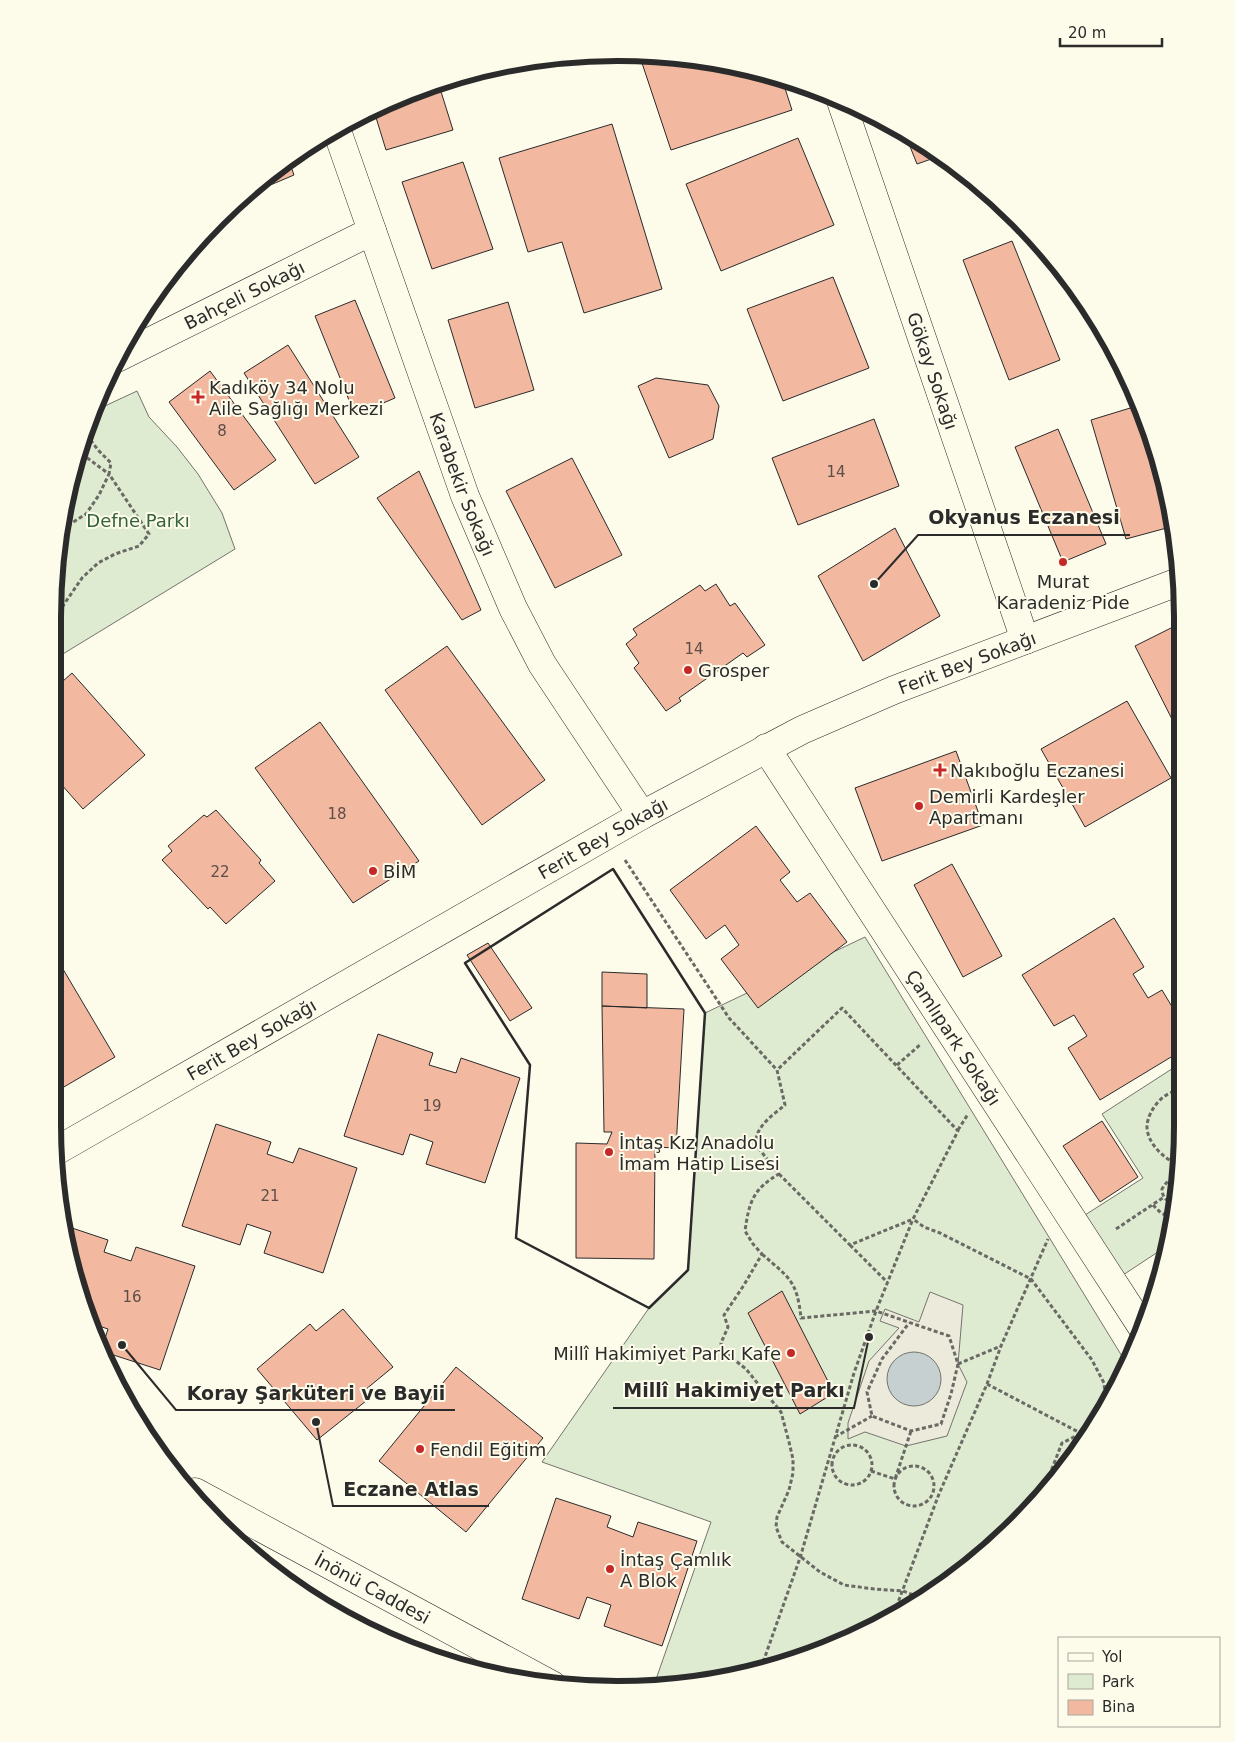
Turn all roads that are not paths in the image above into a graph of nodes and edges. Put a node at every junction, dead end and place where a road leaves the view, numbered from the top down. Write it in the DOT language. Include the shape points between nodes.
graph roads {
  1 [pos="844,110"];
  2 [pos="339,136"];
  3 [pos="372,231"];
  4 [pos="129,352"];
  5 [pos="1173,584"];
  6 [pos="1025,640"];
  7 [pos="766,748"];
  8 [pos="642,815"];
  9 [pos="62,1148"];
  10 [pos="1138,1320"];
  11 [pos="206,1498"];
  12 [pos="531,1674"];
  1 -- 6 [label="street, Gökay Sokağı"];
  2 -- 3 [label="street, Karabekir Sokağı"];
  3 -- 4 [label="street, Bahçeli Sokağı"];
  3 -- 8 [label="street, Karabekir Sokağı" via="465,496 513,608 542,664"];
  5 -- 6 [label="street, Ferit Bey Sokağı"];
  6 -- 7 [label="street, Ferit Bey Sokağı" via="847,710"];
  7 -- 8 [label="street, Ferit Bey Sokağı"];
  7 -- 10 [label="street, Çamlıpark Sokağı"];
  8 -- 9 [label="street, Ferit Bey Sokağı"];
  11 -- 12 [label="street, İnönü Caddesi"];
}
